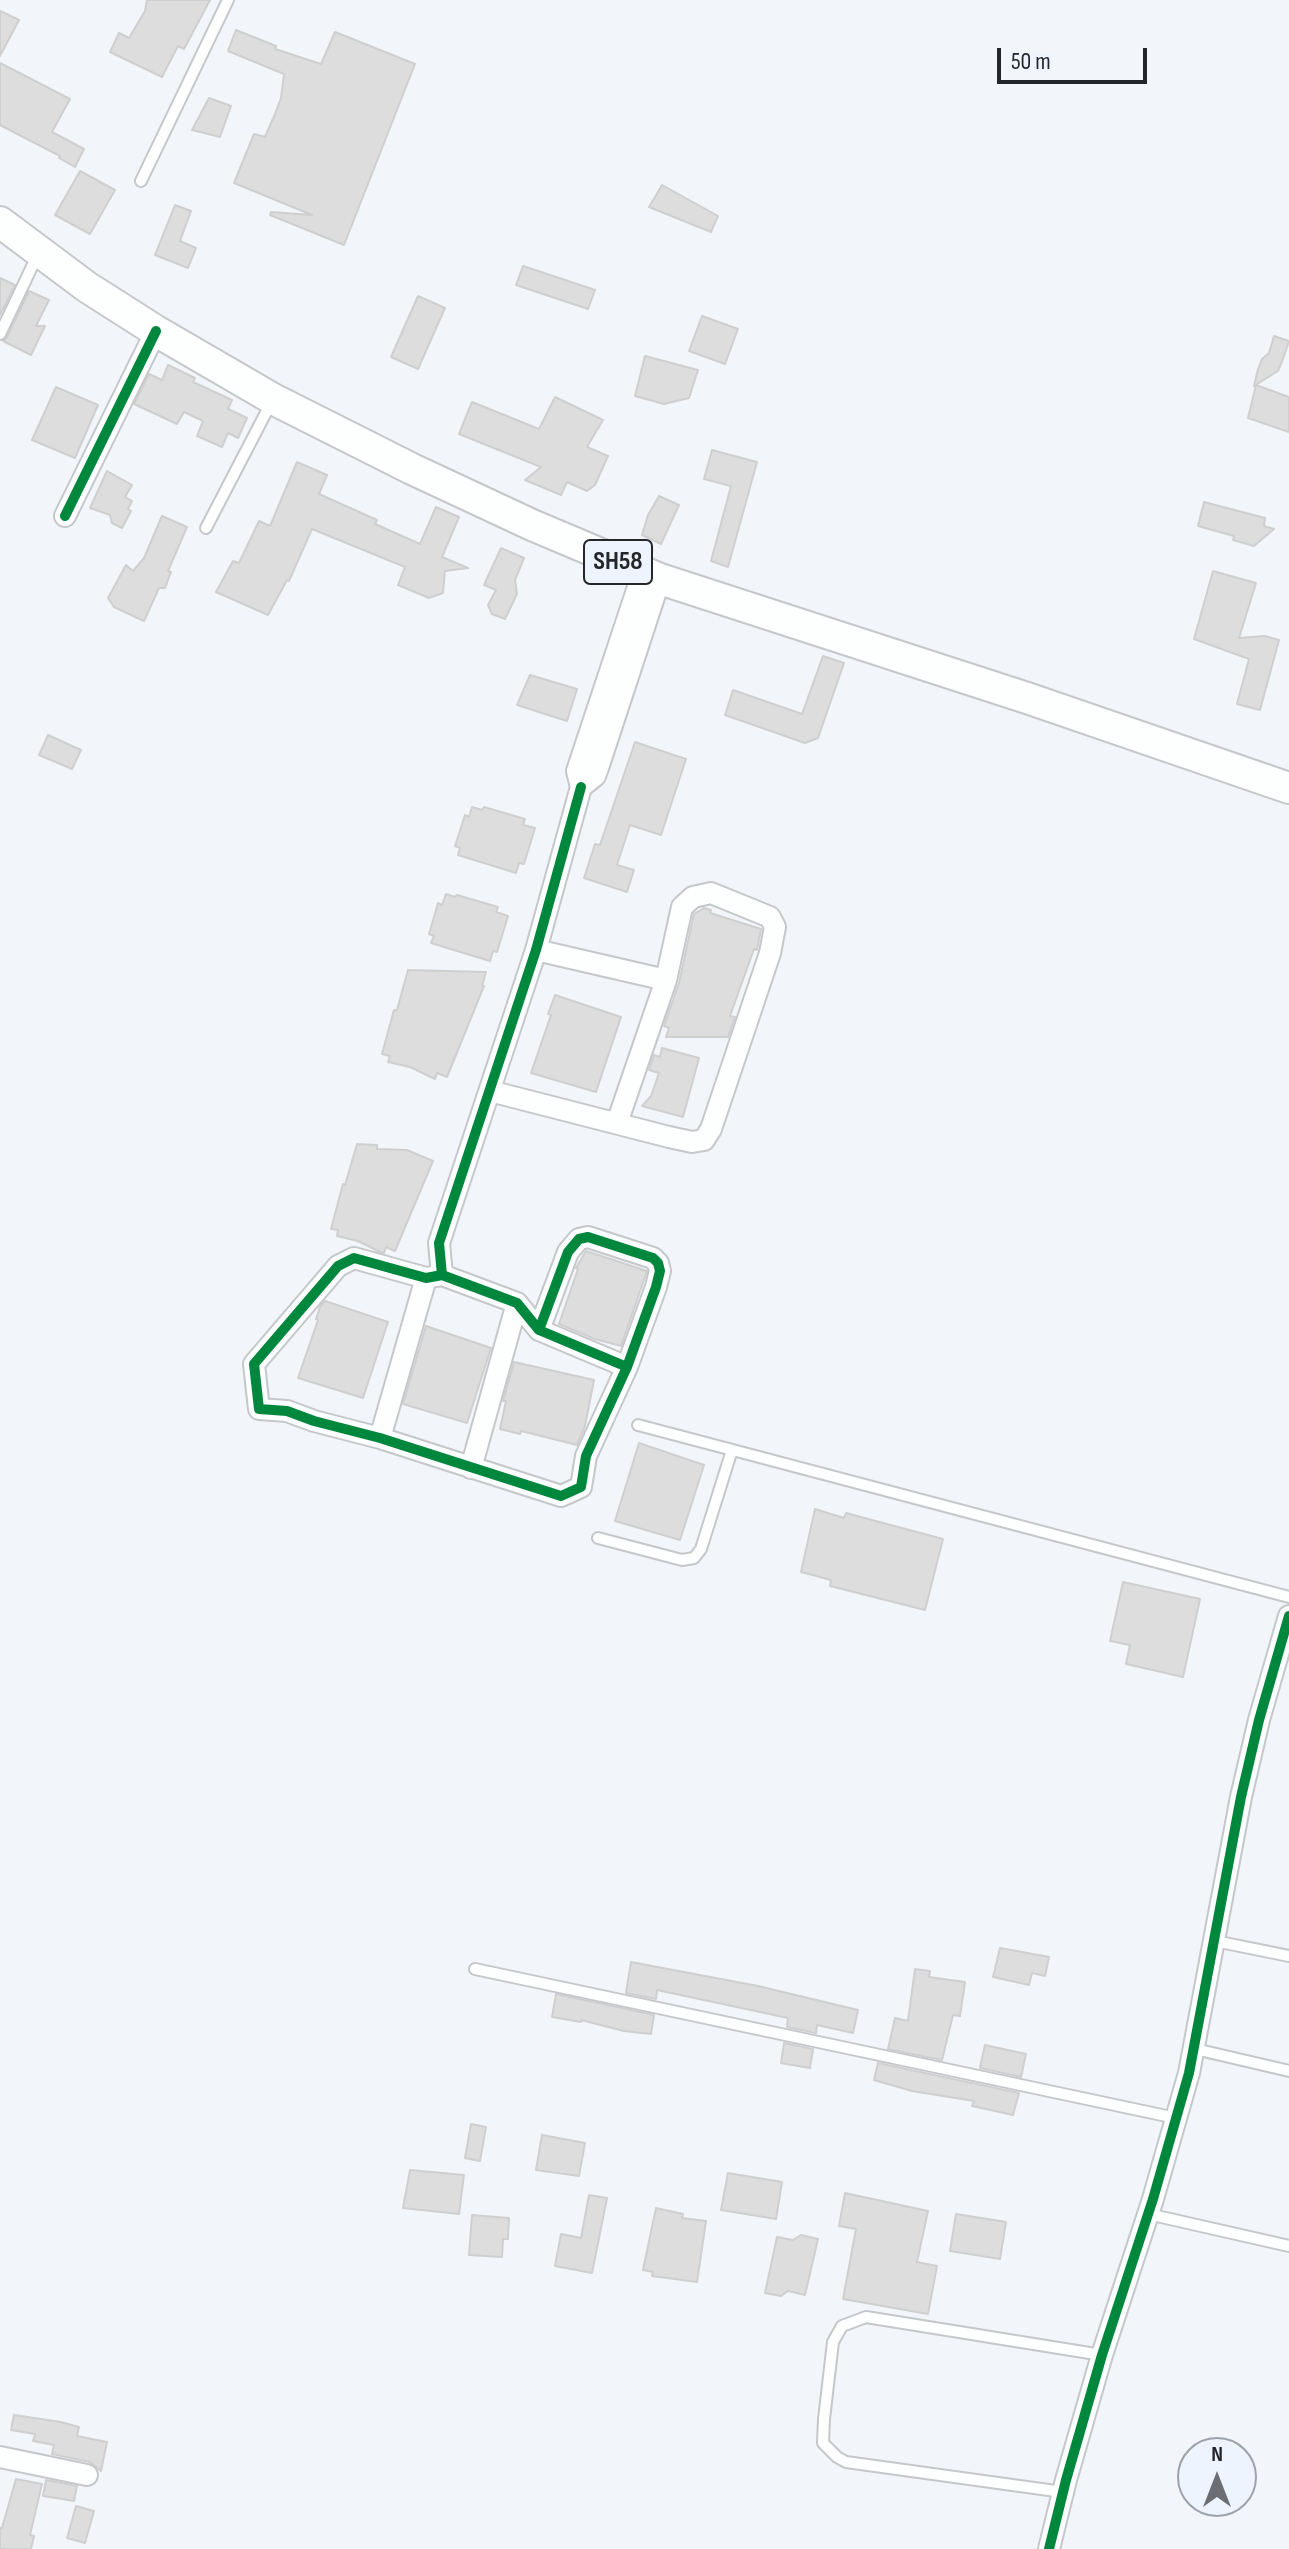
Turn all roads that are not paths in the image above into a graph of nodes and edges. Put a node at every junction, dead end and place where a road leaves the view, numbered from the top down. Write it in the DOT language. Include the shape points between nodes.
graph roads {
  1 [pos="228,0"];
  2 [pos="141,181"];
  3 [pos="0,222"];
  4 [pos="38,253"];
  5 [pos="156,331"];
  6 [pos="0,334"];
  7 [pos="273,399"];
  8 [pos="65,516"];
  9 [pos="206,528"];
  10 [pos="651,576"];
  11 [pos="1289,788"];
  12 [pos="536,950"];
  13 [pos="666,980"];
  14 [pos="490,1091"];
  15 [pos="617,1123"];
  16 [pos="434,1277"];
  17 [pos="517,1303"];
  18 [pos="539,1330"];
  19 [pos="627,1367"];
  20 [pos="638,1425"];
  21 [pos="380,1438"];
  22 [pos="732,1450"];
  23 [pos="471,1468"];
  24 [pos="598,1538"];
  25 [pos="1289,1597"];
  26 [pos="1289,1616"];
  27 [pos="1215,1941"];
  28 [pos="1289,1956"];
  29 [pos="475,1969"];
  30 [pos="1195,2049"];
  31 [pos="1289,2071"];
  32 [pos="1176,2118"];
  33 [pos="1148,2214"];
  34 [pos="1289,2246"];
  35 [pos="1102,2355"];
  36 [pos="0,2457"];
  37 [pos="87,2475"];
  38 [pos="1063,2492"];
  39 [pos="1049,2549"];
  1 -- 2 [label="lane"];
  3 -- 4 [label="main road, SH58"];
  4 -- 5 [label="main road, SH58"];
  4 -- 6 [label="lane"];
  5 -- 7 [label="main road, SH58"];
  5 -- 8 [label="street"];
  7 -- 9 [label="lane"];
  7 -- 10 [label="main road, SH58" via="412,469"];
  10 -- 11 [label="main road, SH58"];
  10 -- 12 [label="street" via="577,771 581,787"];
  12 -- 13 [label="street"];
  12 -- 14 [label="street"];
  13 -- 15 [label="street"];
  13 -- 15 [label="street" via="682,907 693,897 711,893 770,917 775,927 772,945 704,1140 692,1142"];
  14 -- 15 [label="street"];
  14 -- 16 [label="street" via="439,1243"];
  16 -- 17 [label="street"];
  16 -- 21 [label="street"];
  16 -- 21 [label="street" via="354,1258 344,1262 254,1364 259,1409 287,1411"];
  17 -- 18 [label="street"];
  17 -- 23 [label="street"];
  18 -- 19 [label="street"];
  18 -- 19 [label="street" via="568,1252 579,1239 588,1237 653,1258 660,1271"];
  19 -- 23 [label="street" via="586,1456 581,1487 561,1496"];
  20 -- 22 [label="lane"];
  21 -- 23 [label="street"];
  22 -- 24 [label="lane" via="694,1558 682,1560"];
  22 -- 25 [label="lane"];
  26 -- 27 [label="street" via="1255,1736"];
  27 -- 28 [label="lane"];
  27 -- 30 [label="street"];
  29 -- 32 [label="lane"];
  30 -- 31 [label="lane"];
  30 -- 32 [label="street"];
  32 -- 33 [label="street"];
  33 -- 34 [label="lane"];
  33 -- 35 [label="street"];
  35 -- 38 [label="street"];
  35 -- 38 [label="lane" via="866,2317 842,2326 833,2342 823,2443 837,2457"];
  36 -- 37 [label="street"];
  38 -- 39 [label="street"];
}
